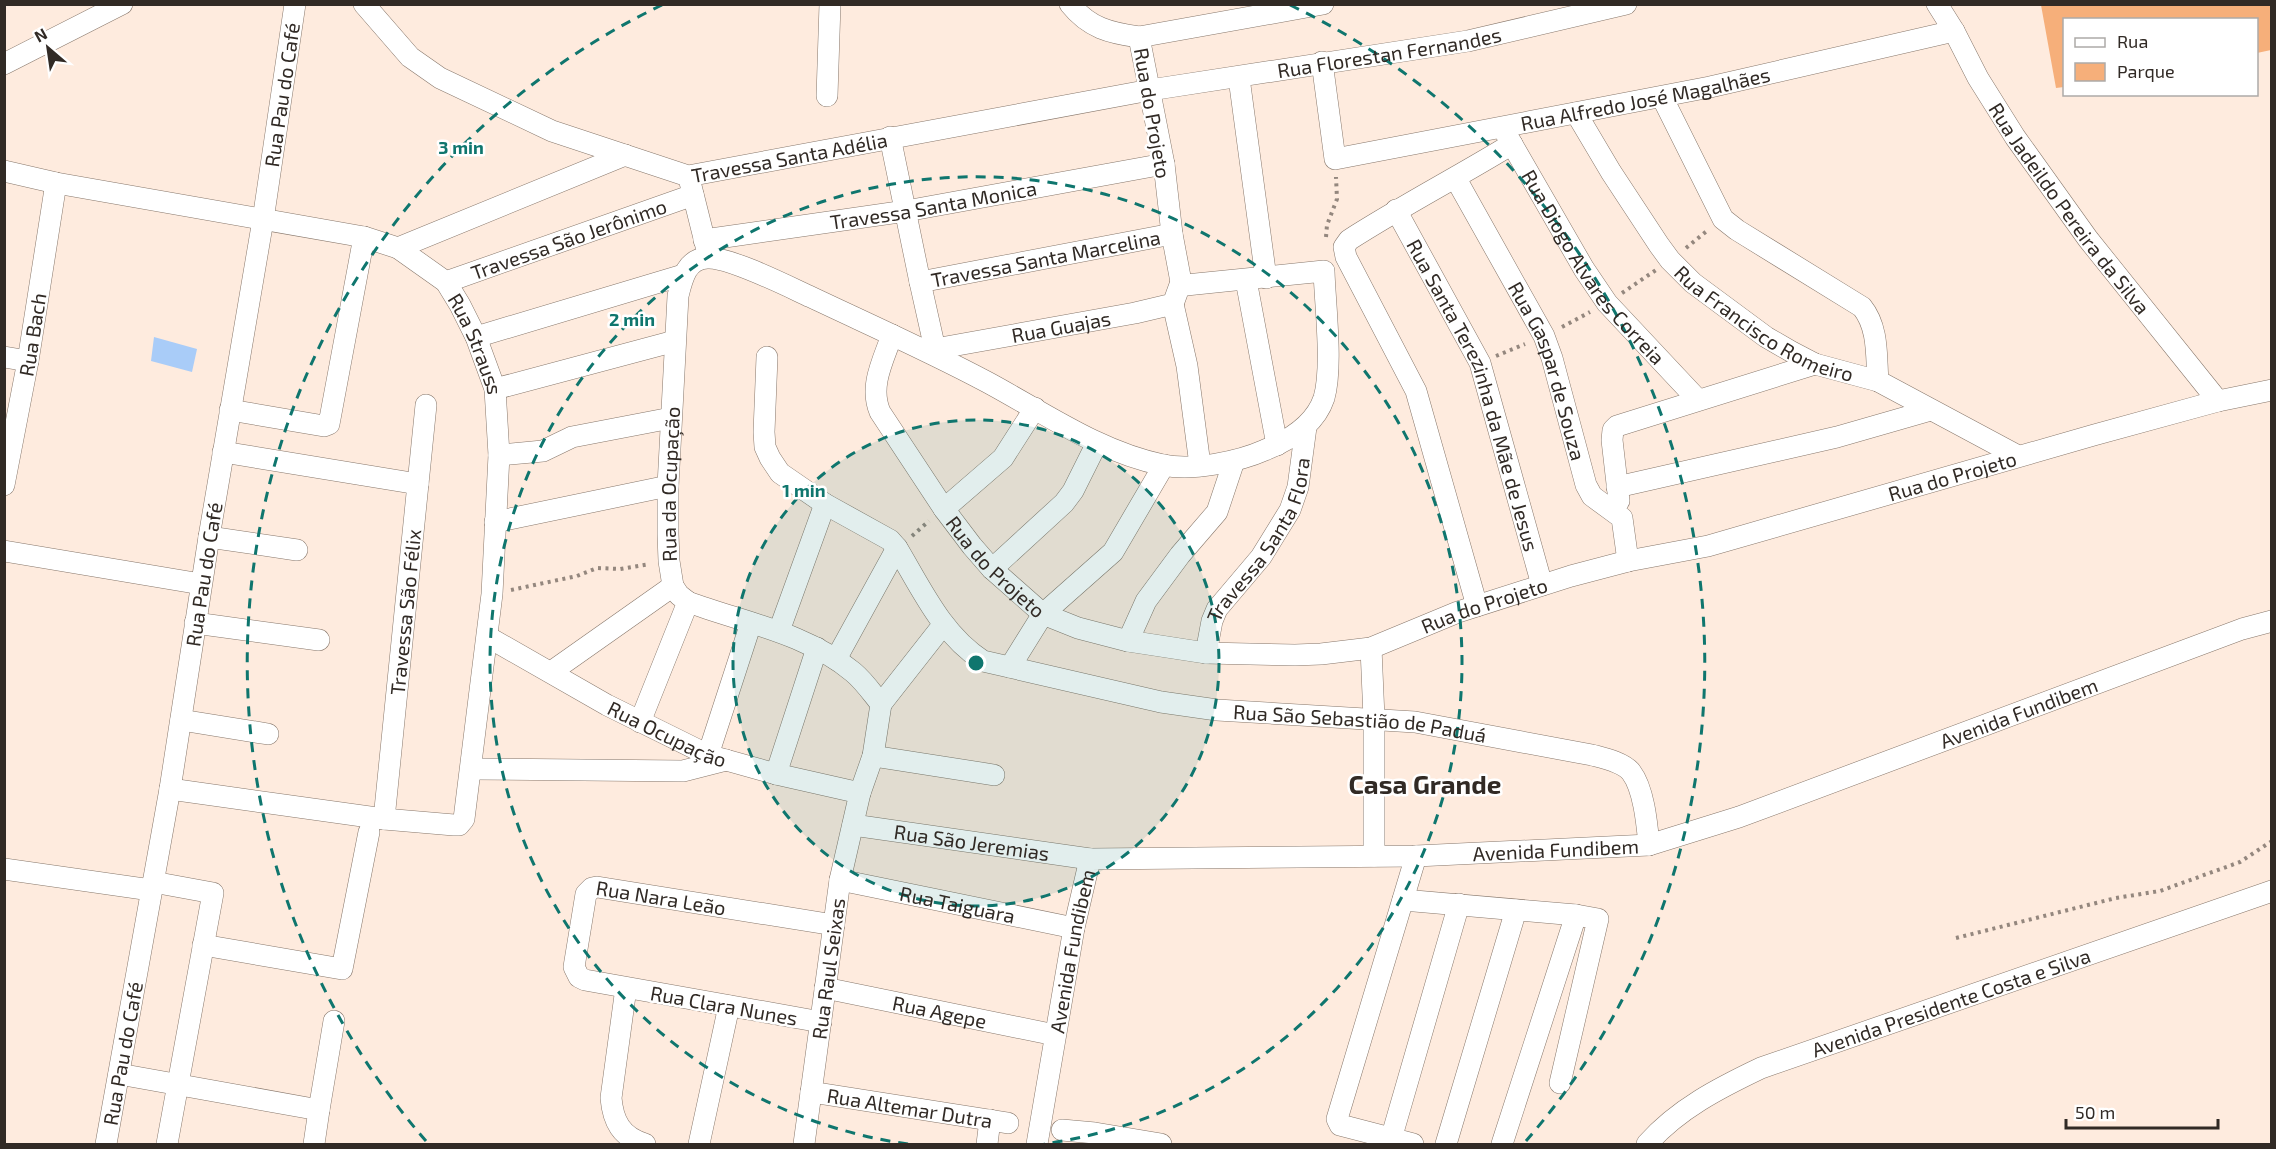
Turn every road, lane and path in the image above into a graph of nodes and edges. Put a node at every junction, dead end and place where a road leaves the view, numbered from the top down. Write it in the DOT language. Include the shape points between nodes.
graph roads {
  1 [pos="122,4"];
  2 [pos="295,4"];
  3 [pos="364,4"];
  4 [pos="830,4"];
  5 [pos="1070,4"];
  6 [pos="1323,4"];
  7 [pos="1626,4"];
  8 [pos="1937,4"];
  9 [pos="1954,31"];
  10 [pos="1139,36"];
  11 [pos="1322,62"];
  12 [pos="4,64"];
  13 [pos="1239,78"];
  14 [pos="1150,90"];
  15 [pos="827,96"];
  16 [pos="1662,97"];
  17 [pos="1576,113"];
  18 [pos="1507,135"];
  19 [pos="890,137"];
  20 [pos="625,155"];
  21 [pos="1335,159"];
  22 [pos="1164,164"];
  23 [pos="4,171"];
  24 [pos="1456,179"];
  25 [pos="56,183"];
  26 [pos="691,185"];
  27 [pos="1396,210"];
  28 [pos="906,211"];
  29 [pos="1723,219"];
  30 [pos="263,220"];
  31 [pos="1172,234"];
  32 [pos="364,237"];
  33 [pos="398,248"];
  34 [pos="706,249"];
  35 [pos="1670,260"];
  36 [pos="1323,271"];
  37 [pos="683,275"];
  38 [pos="1256,279"];
  39 [pos="446,282"];
  40 [pos="920,282"];
  41 [pos="1181,282"];
  42 [pos="1607,303"];
  43 [pos="1173,304"];
  44 [pos="892,335"];
  45 [pos="1544,336"];
  46 [pos="476,338"];
  47 [pos="675,341"];
  48 [pos="929,348"];
  49 [pos="4,357"];
  50 [pos="767,357"];
  51 [pos="28,361"];
  52 [pos="1480,363"];
  53 [pos="1815,364"];
  54 [pos="1878,381"];
  55 [pos="495,389"];
  56 [pos="2271,390"];
  57 [pos="1698,400"];
  58 [pos="2218,401"];
  59 [pos="426,405"];
  60 [pos="1035,408"];
  61 [pos="230,410"];
  62 [pos="1930,410"];
  63 [pos="671,418"];
  64 [pos="1306,427"];
  65 [pos="1097,443"];
  66 [pos="1277,445"];
  67 [pos="223,452"];
  68 [pos="499,455"];
  69 [pos="2018,456"];
  70 [pos="1234,461"];
  71 [pos="1164,465"];
  72 [pos="1200,465"];
  73 [pos="418,484"];
  74 [pos="4,485"];
  75 [pos="668,486"];
  76 [pos="1617,487"];
  77 [pos="825,504"];
  78 [pos="944,509"];
  79 [pos="1622,518"];
  80 [pos="495,522"];
  81 [pos="208,537"];
  82 [pos="897,548"];
  83 [pos="297,550"];
  84 [pos="4,551"];
  85 [pos="669,561"];
  86 [pos="1628,561"];
  87 [pos="992,569"];
  88 [pos="201,584"];
  89 [pos="1542,585"];
  90 [pos="673,586"];
  91 [pos="492,594"];
  92 [pos="688,602"];
  93 [pos="1477,606"];
  94 [pos="1042,614"];
  95 [pos="2271,621"];
  96 [pos="195,623"];
  97 [pos="751,623"];
  98 [pos="943,625"];
  99 [pos="779,631"];
  100 [pos="488,637"];
  101 [pos="319,640"];
  102 [pos="1128,641"];
  103 [pos="817,648"];
  104 [pos="1371,648"];
  105 [pos="1206,652"];
  106 [pos="836,659"];
  107 [pos="1010,667"];
  108 [pos="551,672"];
  109 [pos="881,704"];
  110 [pos="1374,718"];
  111 [pos="181,720"];
  112 [pos="640,722"];
  113 [pos="268,734"];
  114 [pos="873,756"];
  115 [pos="717,758"];
  116 [pos="471,769"];
  117 [pos="776,774"];
  118 [pos="994,775"];
  119 [pos="170,789"];
  120 [pos="860,793"];
  121 [pos="377,825"];
  122 [pos="853,825"];
  123 [pos="2271,841"];
  124 [pos="1649,845"];
  125 [pos="1374,856"];
  126 [pos="1416,856"];
  127 [pos="1090,859"];
  128 [pos="4,869"];
  129 [pos="840,880"];
  130 [pos="152,886"];
  131 [pos="2271,891"];
  132 [pos="1403,900"];
  133 [pos="1459,904"];
  134 [pos="1516,910"];
  135 [pos="1576,915"];
  136 [pos="834,925"];
  137 [pos="1074,928"];
  138 [pos="1956,938"];
  139 [pos="203,945"];
  140 [pos="626,988"];
  141 [pos="825,988"];
  142 [pos="729,1006"];
  143 [pos="334,1021"];
  144 [pos="820,1022"];
  145 [pos="1055,1035"];
  146 [pos="118,1074"];
  147 [pos="1560,1083"];
  148 [pos="177,1085"];
  149 [pos="811,1092"];
  150 [pos="318,1110"];
  151 [pos="1062,1130"];
  152 [pos="1094,1139"];
  153 [pos="1391,1139"];
  154 [pos="106,1144"];
  155 [pos="167,1144"];
  156 [pos="314,1144"];
  157 [pos="645,1144"];
  158 [pos="699,1144"];
  159 [pos="804,1144"];
  160 [pos="987,1144"];
  161 [pos="1037,1144"];
  162 [pos="1161,1144"];
  163 [pos="1413,1144"];
  164 [pos="1446,1144"];
  165 [pos="1502,1144"];
  166 [pos="1647,1144"];
  1 -- 12 [label="street"];
  2 -- 30 [label="street, Rua Pau do Café"];
  3 -- 20 [label="street, Travessa Santa Adélia" via="410,57 440,78 552,131"];
  4 -- 15 [label="street"];
  5 -- 10 [label="street" via="1096,27"];
  6 -- 10 [label="street"];
  7 -- 11 [label="street, Rua Florestan Fernandes" via="1468,41"];
  8 -- 9 [label="street, Rua Jadeildo Pereira da Silva"];
  9 -- 16 [label="street, Rua Alfredo José Magalhães"];
  9 -- 58 [label="street, Rua Jadeildo Pereira da Silva" via="2015,136 2088,239"];
  10 -- 14 [label="street, Rua do Projeto"];
  11 -- 13 [label="street, Rua Florestan Fernandes"];
  11 -- 21 [label="street"];
  13 -- 14 [label="street, Rua Florestan Fernandes"];
  13 -- 38 [label="street"];
  14 -- 19 [label="street, Travessa Santa Adélia"];
  14 -- 22 [label="street, Rua do Projeto"];
  16 -- 17 [label="street, Rua Alfredo José Magalhães"];
  16 -- 29 [label="street"];
  17 -- 18 [label="street, Rua Alfredo José Magalhães"];
  17 -- 35 [label="street, Rua Francisco Romeiro"];
  18 -- 21 [label="street, Rua Alfredo José Magalhães"];
  18 -- 24 [label="street"];
  18 -- 42 [label="street, Rua Diogo Alvares Correia"];
  19 -- 26 [label="street, Travessa Santa Adélia"];
  19 -- 28 [label="street"];
  20 -- 26 [label="street, Travessa Santa Adélia"];
  20 -- 33 [label="street"];
  21 -- 36 [label="path" via="1337,199 1327,225"];
  22 -- 28 [label="street, Travessa Santa Monica"];
  22 -- 31 [label="street, Rua do Projeto"];
  23 -- 25 [label="street, Rua Strauss"];
  24 -- 27 [label="street"];
  24 -- 45 [label="street, Rua Gaspar de Souza"];
  25 -- 30 [label="street, Rua Strauss"];
  25 -- 51 [label="street, Rua Bach"];
  26 -- 34 [label="street"];
  26 -- 39 [label="street, Travessa São Jerônimo"];
  27 -- 52 [label="street, Rua Santa Terezinha da Mãe de Jesus"];
  27 -- 93 [label="street" via="1349,240 1344,247 1346,257 1416,391"];
  28 -- 34 [label="street, Travessa Santa Monica"];
  28 -- 40 [label="street"];
  29 -- 35 [label="path"];
  29 -- 54 [label="street" via="1862,308 1872,323"];
  30 -- 32 [label="street, Rua Strauss"];
  30 -- 61 [label="street, Rua Pau do Café"];
  31 -- 40 [label="street, Travessa Santa Marcelina"];
  31 -- 41 [label="street, Rua do Projeto"];
  32 -- 33 [label="street, Rua Strauss"];
  32 -- 61 [label="street" via="329,424"];
  33 -- 39 [label="street, Rua Strauss"];
  34 -- 37 [label="street"];
  34 -- 44 [label="street"];
  35 -- 42 [label="path"];
  35 -- 53 [label="street, Rua Francisco Romeiro" via="1693,283 1766,337"];
  36 -- 38 [label="street"];
  36 -- 64 [label="street" via="1327,373 1324,397"];
  37 -- 46 [label="street"];
  37 -- 47 [label="street, Rua da Ocupação"];
  38 -- 41 [label="street" via="1186,285"];
  38 -- 66 [label="street"];
  39 -- 46 [label="street, Rua Strauss"];
  40 -- 48 [label="street"];
  41 -- 43 [label="street"];
  42 -- 45 [label="path"];
  42 -- 57 [label="street, Rua Diogo Alvares Correia"];
  43 -- 48 [label="street, Rua Guajas"];
  43 -- 72 [label="street" via="1187,366"];
  44 -- 48 [label="street"];
  44 -- 78 [label="street, Rua do Projeto" via="875,387 875,400"];
  45 -- 52 [label="path"];
  45 -- 79 [label="street, Rua Gaspar de Souza" via="1586,485 1592,496"];
  46 -- 55 [label="street, Rua Strauss"];
  47 -- 55 [label="street"];
  47 -- 63 [label="street, Rua da Ocupação"];
  48 -- 60 [label="street"];
  49 -- 51 [label="street"];
  50 -- 77 [label="street" via="765,447 780,473"];
  51 -- 74 [label="street, Rua Bach"];
  52 -- 89 [label="street, Rua Santa Terezinha da Mãe de Jesus"];
  53 -- 54 [label="street, Rua Francisco Romeiro"];
  53 -- 57 [label="street"];
  54 -- 62 [label="street, Rua Francisco Romeiro"];
  55 -- 68 [label="street, Rua Strauss"];
  56 -- 58 [label="street, Rua do Projeto"];
  57 -- 76 [label="street" via="1613,430"];
  58 -- 69 [label="street, Rua do Projeto"];
  59 -- 73 [label="street, Travessa São Félix"];
  60 -- 65 [label="street"];
  60 -- 78 [label="street" via="1003,458"];
  61 -- 67 [label="street, Rua Pau do Café"];
  62 -- 69 [label="street, Rua Francisco Romeiro"];
  62 -- 76 [label="street" via="1837,437"];
  63 -- 68 [label="street" via="572,437 543,451"];
  63 -- 75 [label="street, Rua da Ocupação"];
  64 -- 66 [label="street"];
  64 -- 105 [label="street, Travessa Santa Flora" via="1298,487 1290,510 1261,557 1217,609"];
  65 -- 71 [label="street"];
  65 -- 87 [label="street" via="1064,503"];
  66 -- 70 [label="street"];
  67 -- 73 [label="street"];
  67 -- 81 [label="street, Rua Pau do Café"];
  68 -- 80 [label="street, Rua Strauss"];
  69 -- 86 [label="street, Rua do Projeto" via="1708,546"];
  70 -- 72 [label="street"];
  70 -- 102 [label="street" via="1217,512 1146,601"];
  71 -- 72 [label="street"];
  71 -- 94 [label="street" via="1113,552"];
  73 -- 121 [label="street, Travessa São Félix"];
  75 -- 80 [label="street"];
  75 -- 85 [label="street, Rua da Ocupação"];
  76 -- 79 [label="street"];
  77 -- 82 [label="street" via="890,540"];
  77 -- 99 [label="street"];
  78 -- 82 [label="path"];
  78 -- 87 [label="street, Rua do Projeto"];
  79 -- 86 [label="street"];
  80 -- 91 [label="street, Rua Strauss"];
  81 -- 83 [label="street"];
  81 -- 88 [label="street, Rua Pau do Café"];
  82 -- 98 [label="street, Rua São Sebastião de Paduá"];
  82 -- 106 [label="street"];
  84 -- 88 [label="street"];
  85 -- 90 [label="street, Rua da Ocupação"];
  85 -- 91 [label="path" via="620,569 597,567 578,576"];
  86 -- 89 [label="street, Rua do Projeto"];
  87 -- 94 [label="street, Rua do Projeto"];
  88 -- 96 [label="street, Rua Pau do Café"];
  89 -- 93 [label="street, Rua do Projeto"];
  90 -- 92 [label="street, Rua da Ocupação"];
  90 -- 108 [label="street"];
  91 -- 100 [label="street, Rua Strauss"];
  92 -- 97 [label="street, Rua da Ocupação"];
  92 -- 112 [label="street"];
  93 -- 104 [label="street, Rua do Projeto"];
  94 -- 102 [label="street, Rua do Projeto"];
  94 -- 107 [label="street"];
  95 -- 124 [label="street, Avenida Fundibem" via="1739,817"];
  96 -- 101 [label="street"];
  96 -- 111 [label="street, Rua Pau do Café"];
  97 -- 99 [label="street, Rua da Ocupação"];
  97 -- 115 [label="street"];
  98 -- 107 [label="street, Rua São Sebastião de Paduá" via="971,654"];
  98 -- 109 [label="street"];
  99 -- 103 [label="street, Rua da Ocupação"];
  100 -- 108 [label="street, Rua Ocupação"];
  100 -- 116 [label="street, Rua Strauss"];
  102 -- 105 [label="street, Rua do Projeto"];
  103 -- 106 [label="street, Rua da Ocupação"];
  103 -- 117 [label="street"];
  104 -- 105 [label="street, Rua do Projeto" via="1312,655"];
  104 -- 110 [label="street"];
  106 -- 109 [label="street, Rua da Ocupação" via="855,673"];
  107 -- 110 [label="street, Rua São Sebastião de Paduá" via="1043,677 1217,710"];
  108 -- 112 [label="street, Rua Ocupação"];
  109 -- 114 [label="street"];
  110 -- 124 [label="street, Rua São Sebastião de Paduá" via="1415,722 1611,761 1630,771 1644,802"];
  110 -- 125 [label="street"];
  111 -- 113 [label="street"];
  111 -- 119 [label="street, Rua Pau do Café"];
  112 -- 115 [label="street, Rua Ocupação"];
  114 -- 118 [label="street"];
  114 -- 120 [label="street"];
  115 -- 116 [label="street" via="682,771"];
  115 -- 117 [label="street, Rua Ocupação"];
  116 -- 121 [label="street, Rua Strauss" via="464,819 459,825"];
  117 -- 120 [label="street, Rua Ocupação"];
  119 -- 121 [label="street"];
  119 -- 130 [label="street, Rua Pau do Café"];
  120 -- 122 [label="street, Rua Raul Seixas"];
  121 -- 139 [label="street, Travessa São Félix" via="342,969"];
  122 -- 127 [label="street, Rua São Jeremias"];
  122 -- 129 [label="street, Rua Raul Seixas"];
  123 -- 138 [label="path" via="2240,862 2160,891 2116,898"];
  124 -- 126 [label="street, Avenida Fundibem"];
  125 -- 126 [label="street, Avenida Fundibem"];
  125 -- 127 [label="street, Avenida Fundibem"];
  126 -- 132 [label="street"];
  127 -- 137 [label="street, Avenida Fundibem"];
  128 -- 130 [label="street"];
  129 -- 136 [label="street, Rua Raul Seixas"];
  129 -- 137 [label="street, Rua Taiguara"];
  130 -- 139 [label="street" via="213,893"];
  130 -- 146 [label="street, Rua Pau do Café"];
  131 -- 166 [label="street, Avenida Presidente Costa e Silva" via="1761,1068 1715,1090"];
  132 -- 133 [label="street"];
  132 -- 153 [label="street" via="1337,1119 1340,1125"];
  133 -- 134 [label="street"];
  133 -- 153 [label="street"];
  134 -- 135 [label="street"];
  134 -- 164 [label="street"];
  135 -- 147 [label="street" via="1599,921"];
  135 -- 165 [label="street"];
  136 -- 140 [label="street, Rua Nara Leão" via="592,888 586,894 575,973 585,980"];
  136 -- 141 [label="street, Rua Raul Seixas"];
  137 -- 145 [label="street, Avenida Fundibem"];
  139 -- 148 [label="street"];
  140 -- 142 [label="street, Rua Clara Nunes"];
  140 -- 157 [label="street" via="610,1098 620,1129 633,1141"];
  141 -- 144 [label="street, Rua Raul Seixas"];
  141 -- 145 [label="street, Rua Agepe"];
  142 -- 144 [label="street, Rua Clara Nunes"];
  142 -- 158 [label="street"];
  143 -- 150 [label="street"];
  144 -- 149 [label="street, Rua Raul Seixas"];
  145 -- 161 [label="street, Avenida Fundibem"];
  146 -- 148 [label="street"];
  146 -- 154 [label="street, Rua Pau do Café"];
  148 -- 150 [label="street"];
  148 -- 155 [label="street"];
  149 -- 159 [label="street, Rua Raul Seixas"];
  149 -- 160 [label="street, Rua Altemar Dutra" via="999,1121"];
  150 -- 156 [label="street"];
  151 -- 152 [label="street"];
  152 -- 162 [label="street"];
  153 -- 163 [label="street"];
}
